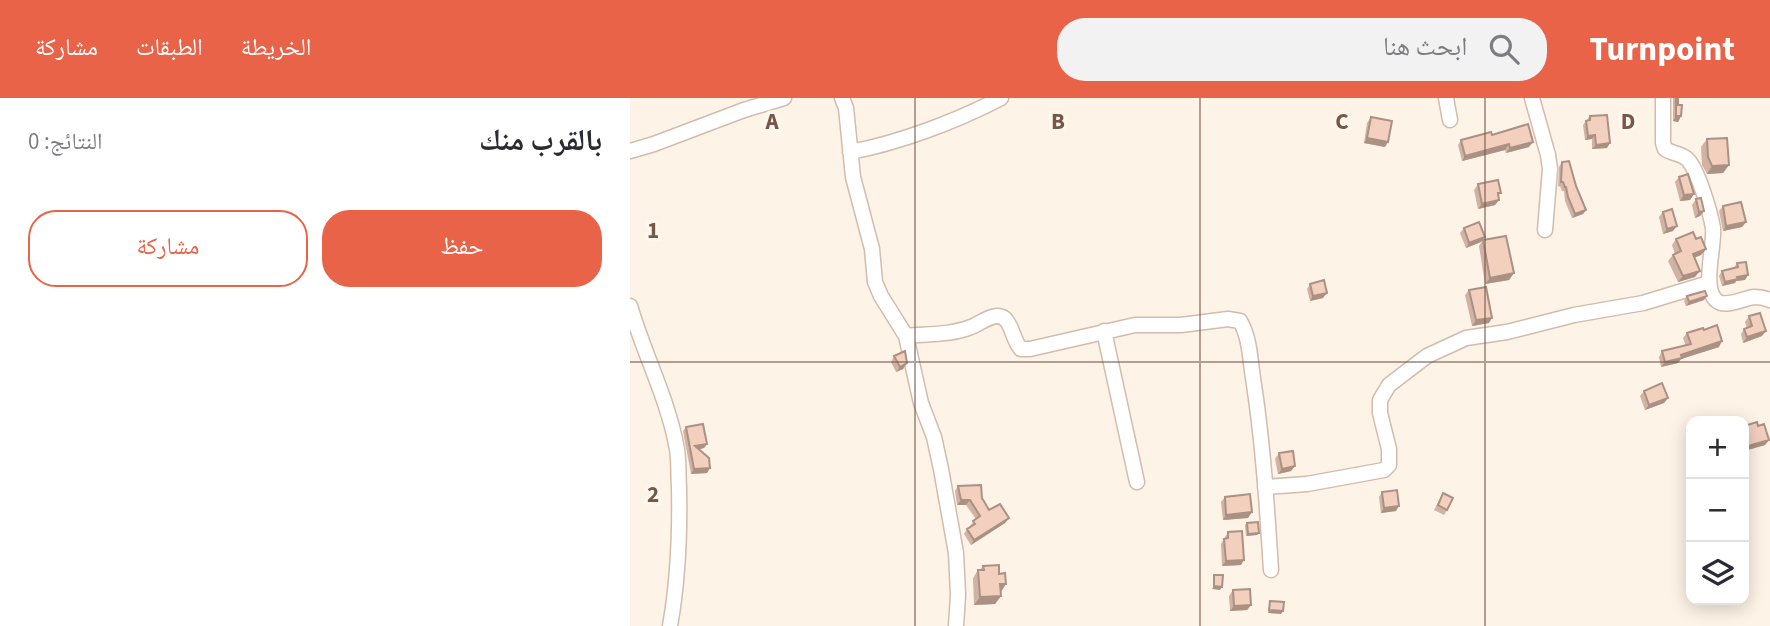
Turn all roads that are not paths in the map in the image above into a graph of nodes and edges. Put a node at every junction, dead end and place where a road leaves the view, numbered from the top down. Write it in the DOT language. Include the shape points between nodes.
graph roads {
  1 [pos="784,98"];
  2 [pos="842,98"];
  3 [pos="1001,98"];
  4 [pos="1447,98"];
  5 [pos="1532,98"];
  6 [pos="1663,98"];
  7 [pos="1450,120"];
  8 [pos="630,151"];
  9 [pos="850,152"];
  10 [pos="1545,230"];
  11 [pos="1709,283"];
  12 [pos="1770,300"];
  13 [pos="630,306"];
  14 [pos="1104,331"];
  15 [pos="906,336"];
  16 [pos="1137,482"];
  17 [pos="1265,487"];
  18 [pos="1271,570"];
  19 [pos="670,626"];
  20 [pos="956,626"];
  1 -- 8 [label="street"];
  2 -- 9 [label="street"];
  3 -- 9 [label="street" via="959,118"];
  4 -- 7 [label="street"];
  5 -- 10 [label="street" via="1550,169"];
  6 -- 11 [label="street" via="1665,149 1689,161 1713,225"];
  9 -- 15 [label="street" via="875,282"];
  11 -- 12 [label="street" via="1720,303 1755,297"];
  11 -- 17 [label="street" via="1643,303 1453,343 1427,356 1390,385 1380,400 1389,449 1389,465 1384,470"];
  13 -- 19 [label="street" via="678,451 679,509"];
  14 -- 15 [label="street" via="1021,349 1000,316 971,328"];
  14 -- 16 [label="street"];
  14 -- 17 [label="street" via="1135,324 1240,321 1246,331"];
  15 -- 20 [label="street" via="934,437 956,553"];
  17 -- 18 [label="street"];
}
